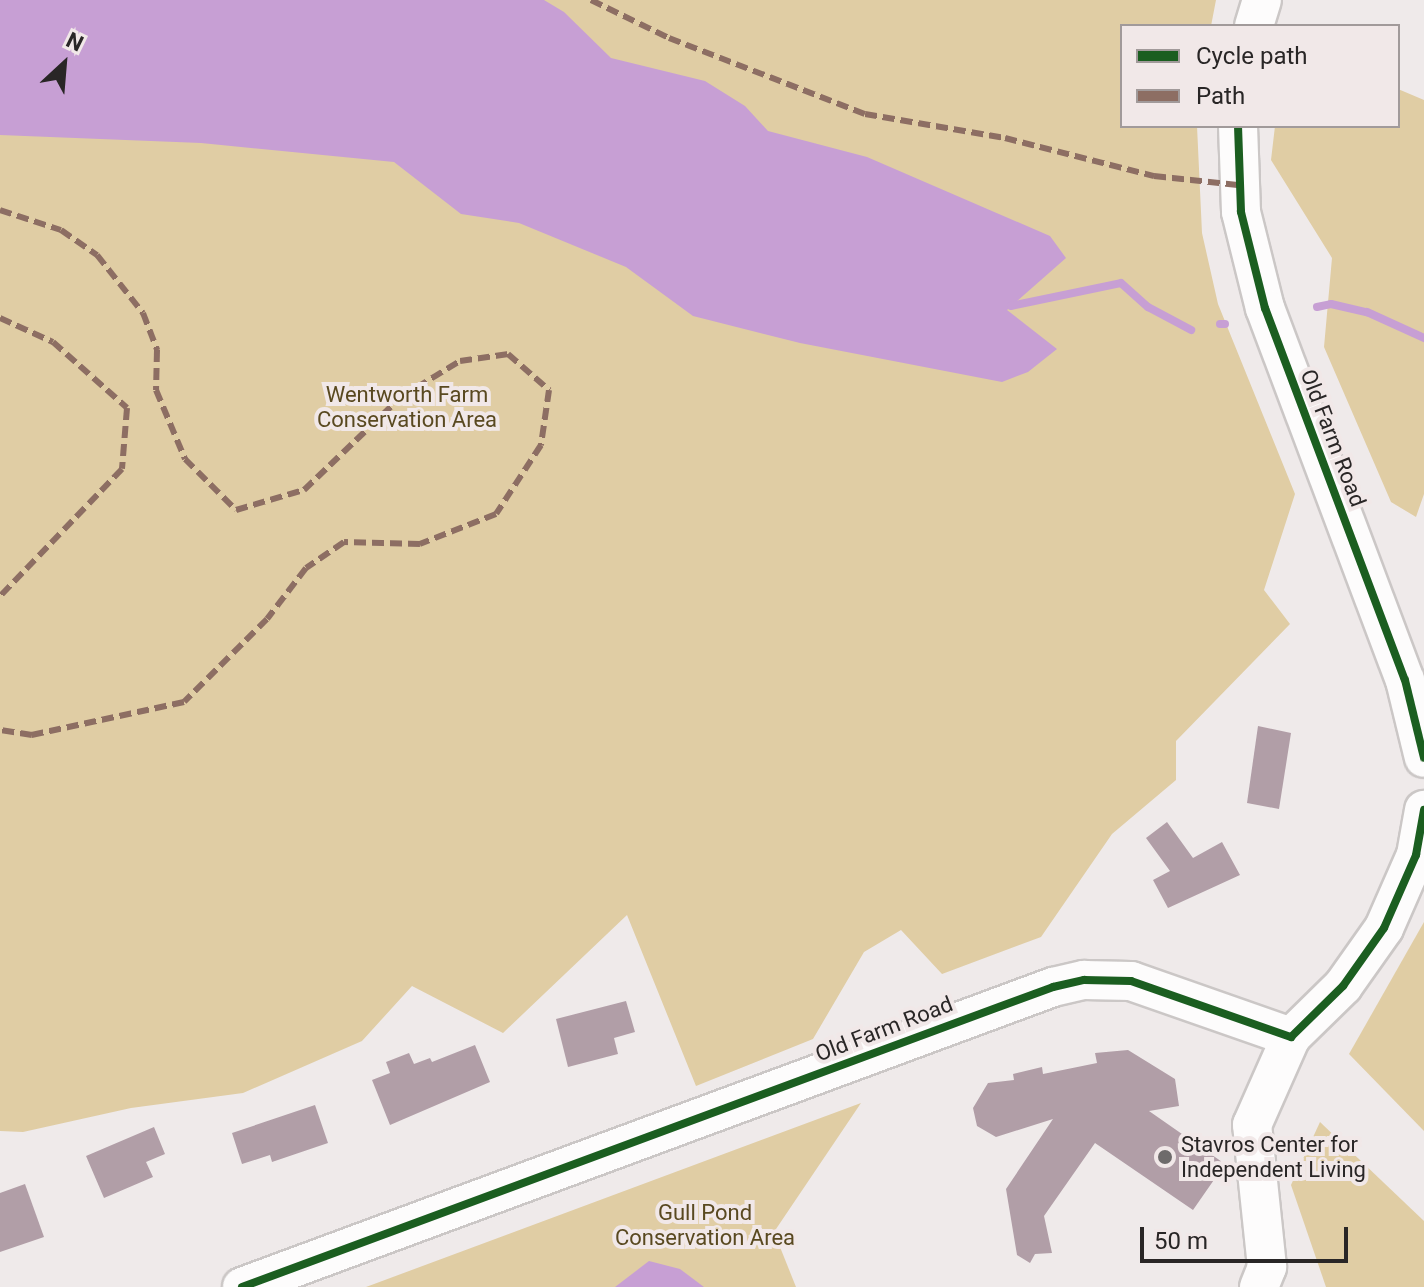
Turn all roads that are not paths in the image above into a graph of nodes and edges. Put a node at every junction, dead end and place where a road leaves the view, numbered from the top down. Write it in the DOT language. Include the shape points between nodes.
graph roads {
  1 [pos="1262,0"];
  2 [pos="1255,24"];
  3 [pos="1238,128"];
  4 [pos="1424,758"];
  5 [pos="1424,810"];
  6 [pos="1291,1037"];
  7 [pos="242,1287"];
  8 [pos="1259,1287"];
  1 -- 2 [label="street"];
  3 -- 4 [label="street, Old Farm Road" via="1241,212 1265,308 1405,680"];
  5 -- 6 [label="street" via="1416,855 1384,928 1350,977"];
  6 -- 7 [label="street, Old Farm Road" via="1131,981 1084,980 1053,987"];
  6 -- 8 [label="street" via="1252,1125 1267,1267"];
}
